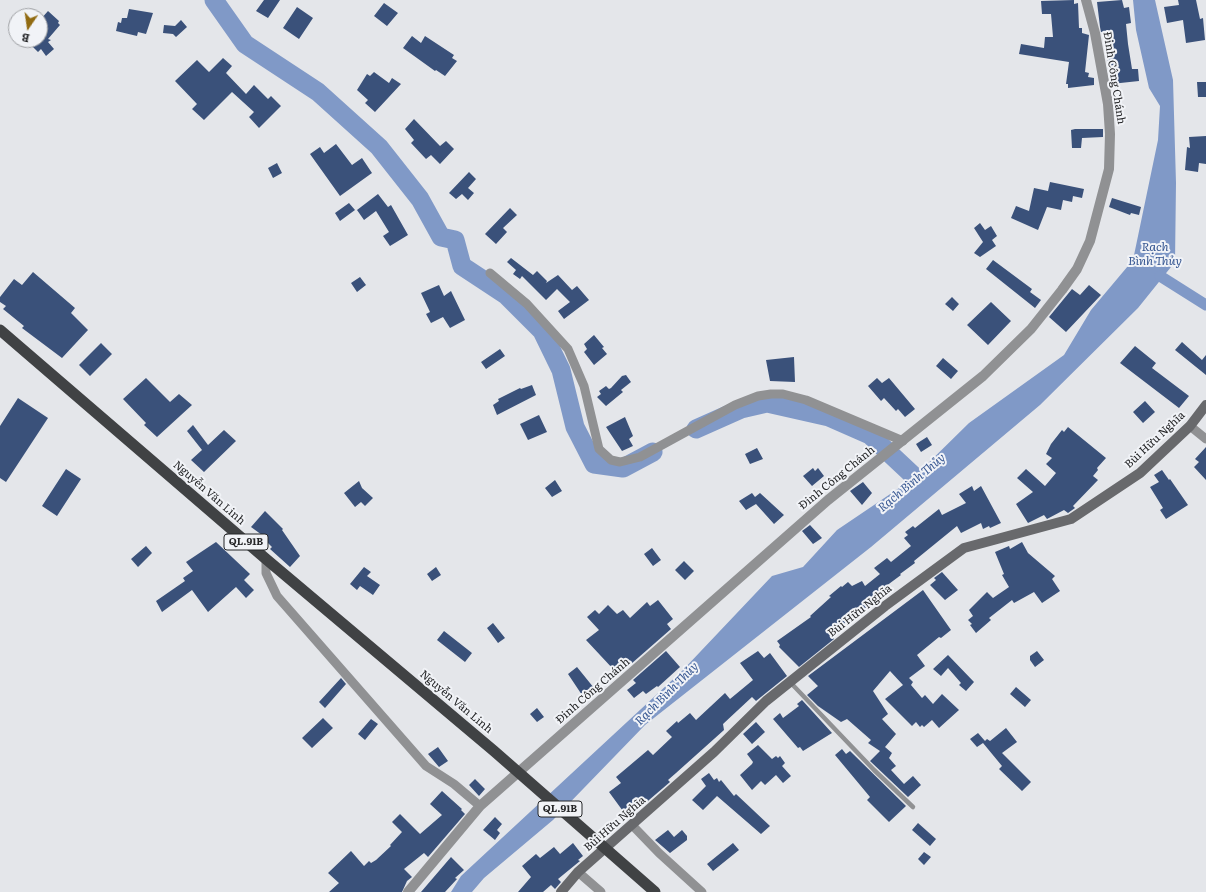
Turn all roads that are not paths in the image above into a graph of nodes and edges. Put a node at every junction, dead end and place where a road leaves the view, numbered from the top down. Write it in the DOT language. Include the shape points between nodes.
graph roads {
  1 [pos="1086,0"];
  2 [pos="490,273"];
  3 [pos="0,330"];
  4 [pos="1206,405"];
  5 [pos="1190,426"];
  6 [pos="1206,439"];
  7 [pos="901,442"];
  8 [pos="266,559"];
  9 [pos="789,681"];
  10 [pos="480,806"];
  11 [pos="913,807"];
  12 [pos="632,825"];
  13 [pos="578,872"];
  14 [pos="408,892"];
  15 [pos="561,892"];
  16 [pos="601,892"];
  17 [pos="655,892"];
  18 [pos="702,892"];
  1 -- 7 [label="street, Đinh Công Chánh" via="1108,104 1110,134 1109,169 1090,241 1077,269 1032,329 983,376"];
  2 -- 7 [label="street" via="528,304 568,348 584,386 599,449 611,460 620,462 640,457 735,405 771,394 783,394 806,400"];
  3 -- 8 [label="highway, Nguyễn Văn Linh / QL.91B"];
  4 -- 5 [label="main road, Bùi Hữu Nghĩa"];
  5 -- 6 [label="street"];
  5 -- 9 [label="main road, Bùi Hữu Nghĩa" via="1140,473 1071,518 964,548"];
  7 -- 10 [label="street, Đinh Công Chánh" via="828,500"];
  8 -- 10 [label="street" via="266,573 277,596 426,766 454,784"];
  8 -- 17 [label="highway, Nguyễn Văn Linh / QL.91B" via="494,751"];
  9 -- 11 [label="lane"];
  9 -- 12 [label="main road, Bùi Hữu Nghĩa"];
  10 -- 14 [label="street, Đinh Công Chánh"];
  12 -- 13 [label="main road, Bùi Hữu Nghĩa"];
  12 -- 18 [label="street"];
  13 -- 15 [label="main road, Bùi Hữu Nghĩa"];
  13 -- 16 [label="street"];
}
